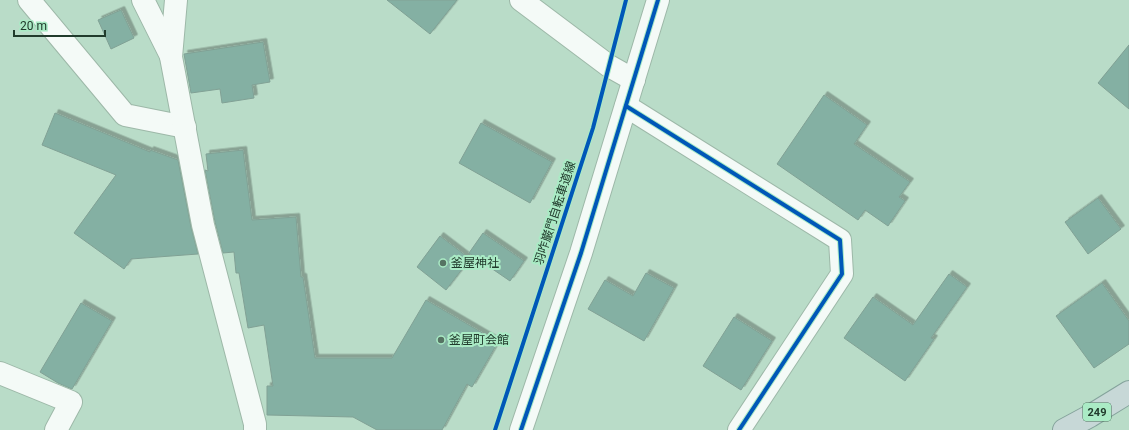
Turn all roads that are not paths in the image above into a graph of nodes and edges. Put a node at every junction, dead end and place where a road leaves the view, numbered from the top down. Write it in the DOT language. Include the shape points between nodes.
graph roads {
  1 [pos="29,0"];
  2 [pos="143,0"];
  3 [pos="176,0"];
  4 [pos="658,0"];
  5 [pos="532,4"];
  6 [pos="171,57"];
  7 [pos="634,80"];
  8 [pos="626,106"];
  9 [pos="185,127"];
  10 [pos="0,373"];
  11 [pos="1129,392"];
  12 [pos="56,430"];
  13 [pos="255,430"];
  14 [pos="521,430"];
  15 [pos="739,430"];
  16 [pos="1064,430"];
  1 -- 9 [label="street" via="125,115"];
  2 -- 6 [label="street"];
  3 -- 6 [label="street"];
  4 -- 7 [label="street"];
  5 -- 7 [label="street" via="609,66"];
  6 -- 9 [label="street"];
  7 -- 8 [label="street"];
  8 -- 14 [label="street" via="581,253"];
  8 -- 15 [label="street" via="840,240 842,274"];
  9 -- 13 [label="street" via="203,225"];
  10 -- 12 [label="street" via="71,402"];
  11 -- 16 [label="highway, 249"];
}
